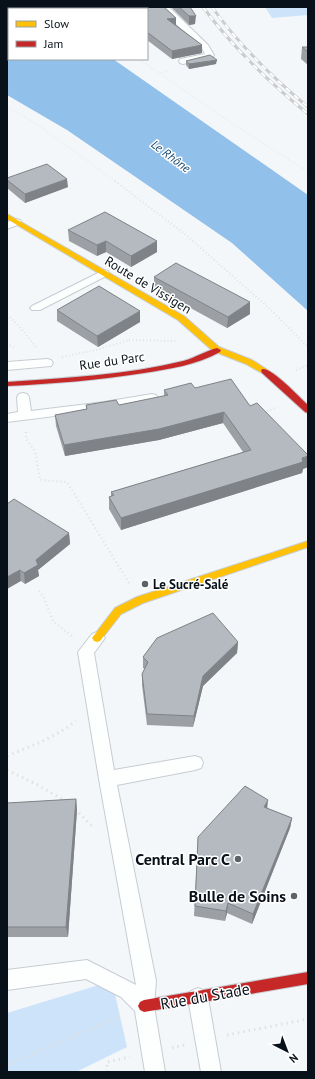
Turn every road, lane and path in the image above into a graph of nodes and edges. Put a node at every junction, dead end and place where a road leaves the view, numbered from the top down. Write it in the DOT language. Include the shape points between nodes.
graph roads {
  1 [pos="165,7"];
  2 [pos="140,60"];
  3 [pos="183,61"];
  4 [pos="7,106"];
  5 [pos="308,172"];
  6 [pos="10,222"];
  7 [pos="104,273"];
  8 [pos="36,308"];
  9 [pos="7,315"];
  10 [pos="177,341"];
  11 [pos="7,343"];
  12 [pos="308,347"];
  13 [pos="14,348"];
  14 [pos="217,350"];
  15 [pos="45,361"];
  16 [pos="308,365"];
  17 [pos="7,366"];
  18 [pos="290,372"];
  19 [pos="7,384"];
  20 [pos="23,397"];
  21 [pos="152,398"];
  22 [pos="278,407"];
  23 [pos="308,410"];
  24 [pos="263,413"];
  25 [pos="25,417"];
  26 [pos="7,418"];
  27 [pos="308,544"];
  28 [pos="39,591"];
  29 [pos="140,600"];
  30 [pos="93,643"];
  31 [pos="96,711"];
  32 [pos="7,756"];
  33 [pos="195,763"];
  34 [pos="7,770"];
  35 [pos="107,779"];
  36 [pos="97,832"];
  37 [pos="308,978"];
  38 [pos="7,980"];
  39 [pos="198,998"];
  40 [pos="144,1006"];
  41 [pos="107,1062"];
  42 [pos="7,1065"];
  43 [pos="107,1072"];
  44 [pos="155,1072"];
  45 [pos="211,1072"];
  1 -- 3 [label="lane" via="210,55"];
  2 -- 5 [label="path"];
  4 -- 12 [label="path" via="43,128 186,235 271,310"];
  6 -- 7 [label="street, Route de Vissigen"];
  7 -- 8 [label="lane"];
  7 -- 14 [label="street, Route de Vissigen" via="181,318"];
  9 -- 15 [label="path" via="34,344"];
  10 -- 15 [label="path" via="128,340"];
  11 -- 13 [label="path"];
  14 -- 19 [label="street, Rue du Parc" via="198,360 141,371 82,379"];
  14 -- 23 [label="street, Route de Vissigen" via="262,369"];
  15 -- 17 [label="lane"];
  16 -- 18 [label="path"];
  20 -- 25 [label="lane"];
  21 -- 25 [label="lane"];
  22 -- 24 [label="path"];
  25 -- 26 [label="lane"];
  25 -- 29 [label="path" via="26,439 35,451 40,480 66,482 71,487"];
  27 -- 29 [label="street"];
  28 -- 30 [label="path" via="53,621 65,632"];
  29 -- 30 [label="street" via="118,611"];
  30 -- 31 [label="lane" via="86,652"];
  31 -- 32 [label="path" via="86,713 62,732"];
  31 -- 35 [label="lane"];
  33 -- 35 [label="lane"];
  34 -- 36 [label="path" via="72,805"];
  35 -- 40 [label="lane" via="146,981"];
  37 -- 39 [label="street, Rue du Stade"];
  38 -- 40 [label="lane" via="87,969 128,990"];
  39 -- 40 [label="street, Rue du Stade"];
  39 -- 45 [label="lane"];
  40 -- 42 [label="path"];
  40 -- 44 [label="lane, Rue du Stade"];
  41 -- 43 [label="path"];
}
